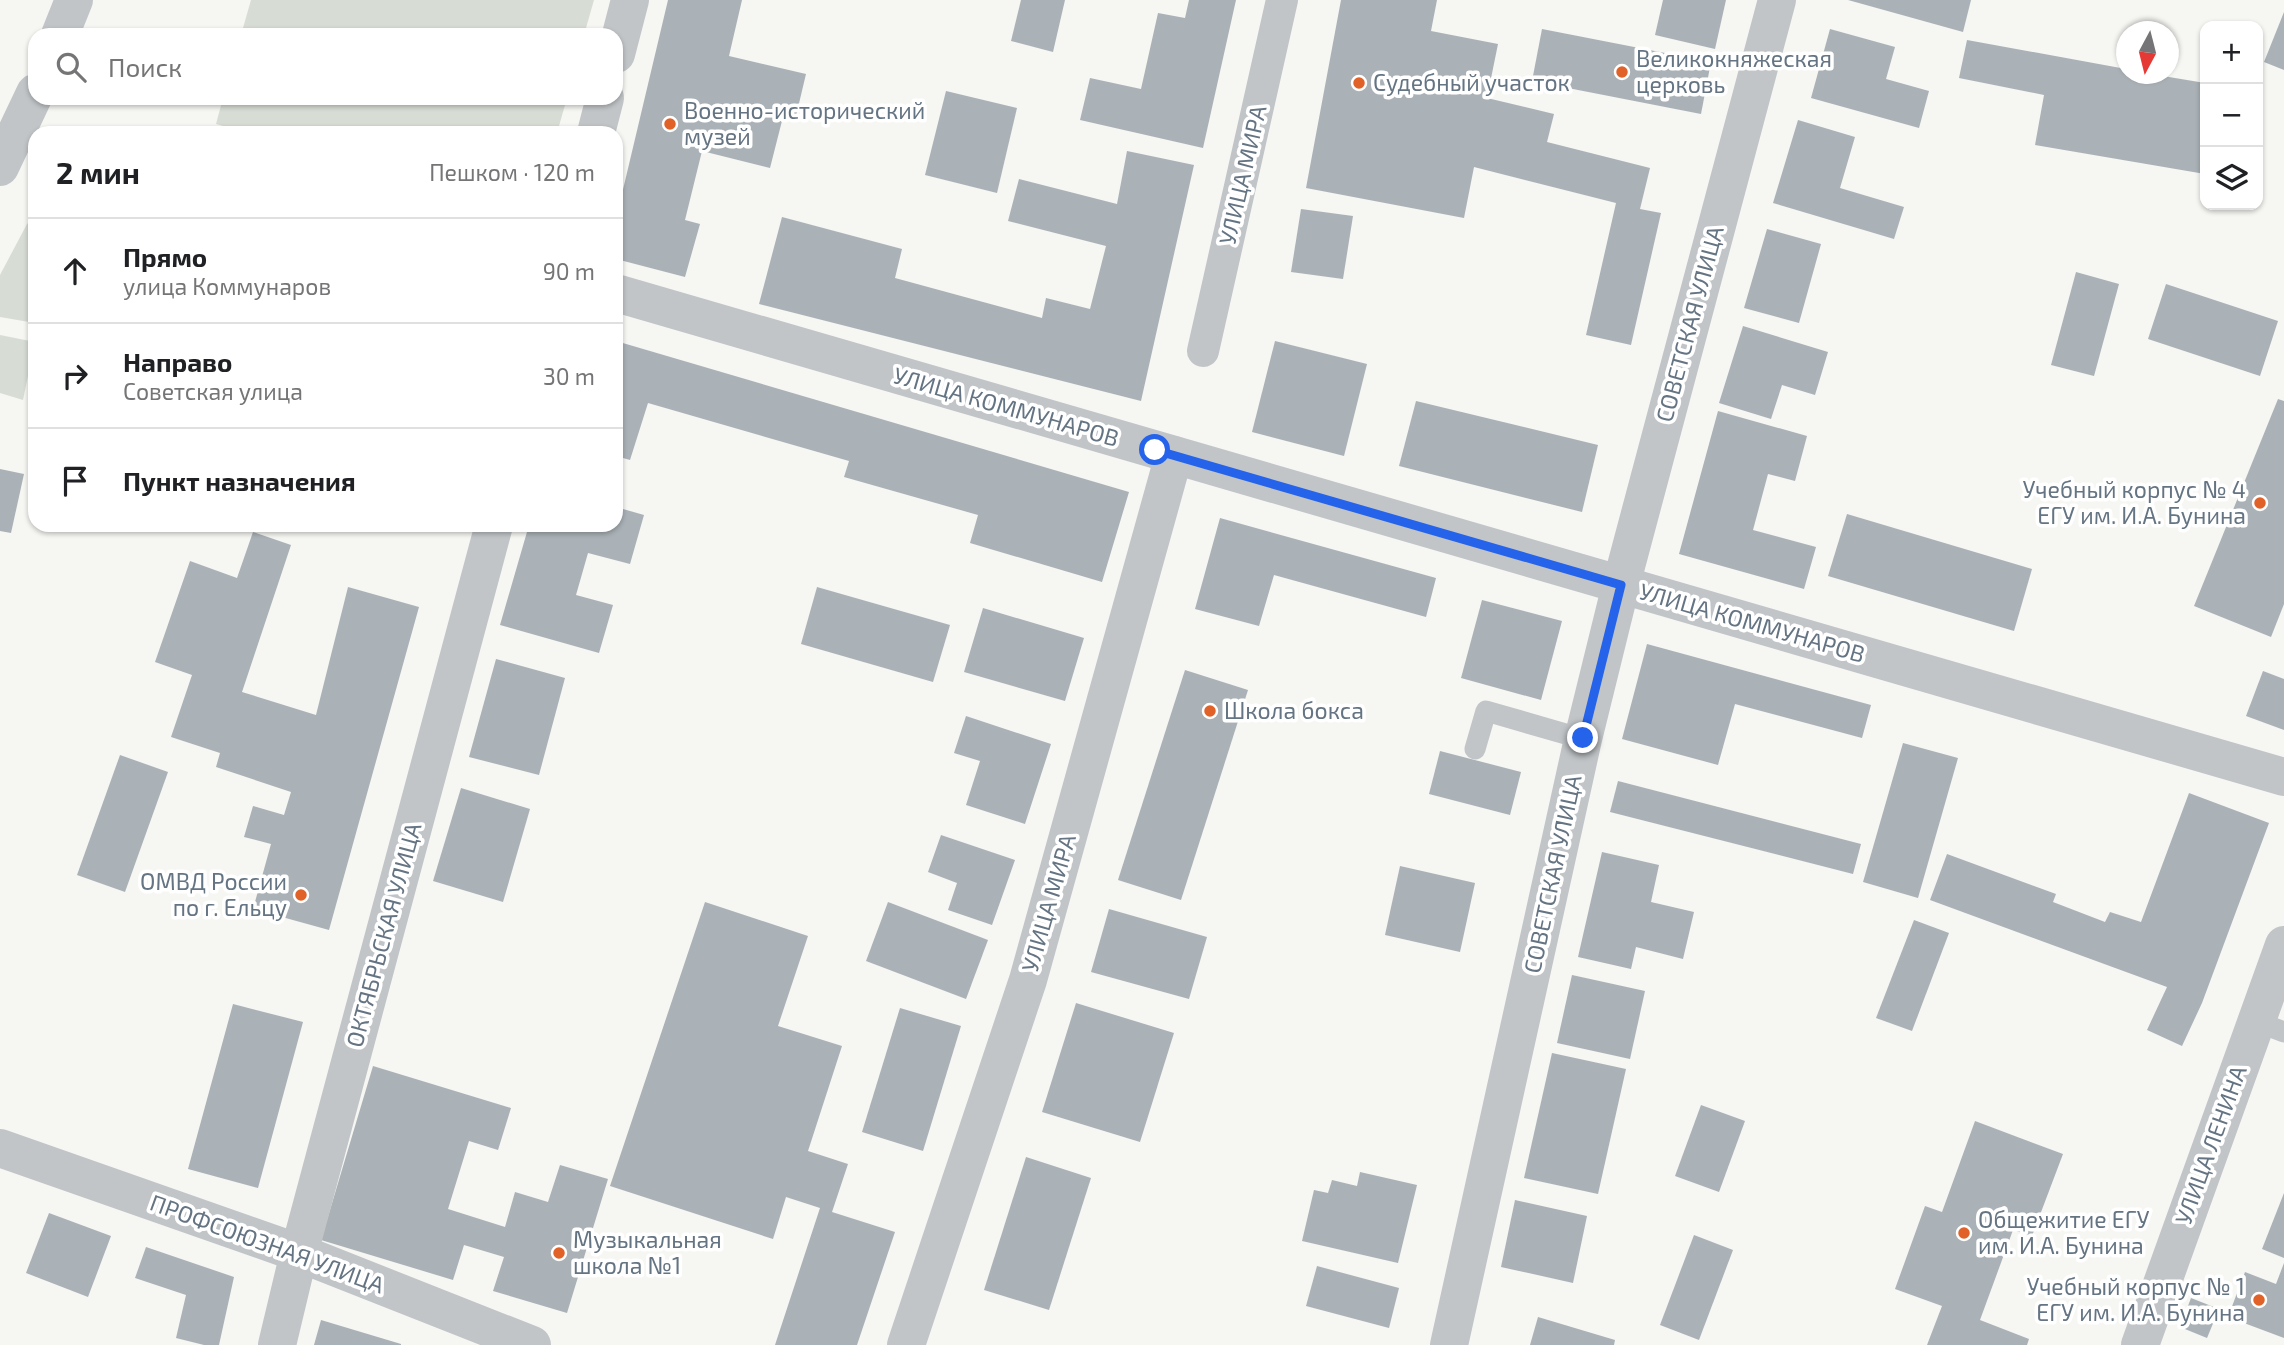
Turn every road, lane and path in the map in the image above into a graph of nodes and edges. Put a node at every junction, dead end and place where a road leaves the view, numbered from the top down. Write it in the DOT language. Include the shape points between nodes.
graph roads {
  1 [pos="74,0"];
  2 [pos="630,0"];
  3 [pos="1282,0"];
  4 [pos="1777,0"];
  5 [pos="63,28"];
  6 [pos="623,28"];
  7 [pos="603,105"];
  8 [pos="598,126"];
  9 [pos="28,128"];
  10 [pos="0,167"];
  11 [pos="623,295"];
  12 [pos="1203,351"];
  13 [pos="1174,455"];
  14 [pos="492,532"];
  15 [pos="1621,585"];
  16 [pos="1583,738"];
  17 [pos="1475,749"];
  18 [pos="2284,777"];
  19 [pos="2284,945"];
  20 [pos="2270,1026"];
  21 [pos="0,1148"];
  22 [pos="299,1253"];
  23 [pos="277,1345"];
  24 [pos="532,1345"];
  25 [pos="906,1345"];
  26 [pos="1449,1345"];
  27 [pos="2140,1345"];
  1 -- 5 [label="street"];
  2 -- 6 [label="street"];
  3 -- 12 [label="street, УЛИЦА МИРА"];
  4 -- 15 [label="street, СОВЕТСКАЯ УЛИЦА"];
  7 -- 8 [label="street"];
  9 -- 10 [label="street"];
  11 -- 13 [label="street, УЛИЦА КОММУНАРОВ"];
  13 -- 15 [label="street, УЛИЦА КОММУНАРОВ"];
  13 -- 25 [label="street, УЛИЦА МИРА" via="1028,980"];
  14 -- 22 [label="street, ОКТЯБРЬСКАЯ УЛИЦА"];
  15 -- 16 [label="street, СОВЕТСКАЯ УЛИЦА"];
  15 -- 18 [label="street, УЛИЦА КОММУНАРОВ"];
  16 -- 17 [label="lane" via="1486,711"];
  16 -- 26 [label="street, СОВЕТСКАЯ УЛИЦА"];
  19 -- 20 [label="street, УЛИЦА ЛЕНИНА"];
  20 -- 27 [label="street, УЛИЦА ЛЕНИНА"];
  21 -- 22 [label="street, ПРОФСОЮЗНАЯ УЛИЦА"];
  22 -- 23 [label="street, ОКТЯБРЬСКАЯ УЛИЦА"];
  22 -- 24 [label="street, ПРОФСОЮЗНАЯ УЛИЦА"];
}
